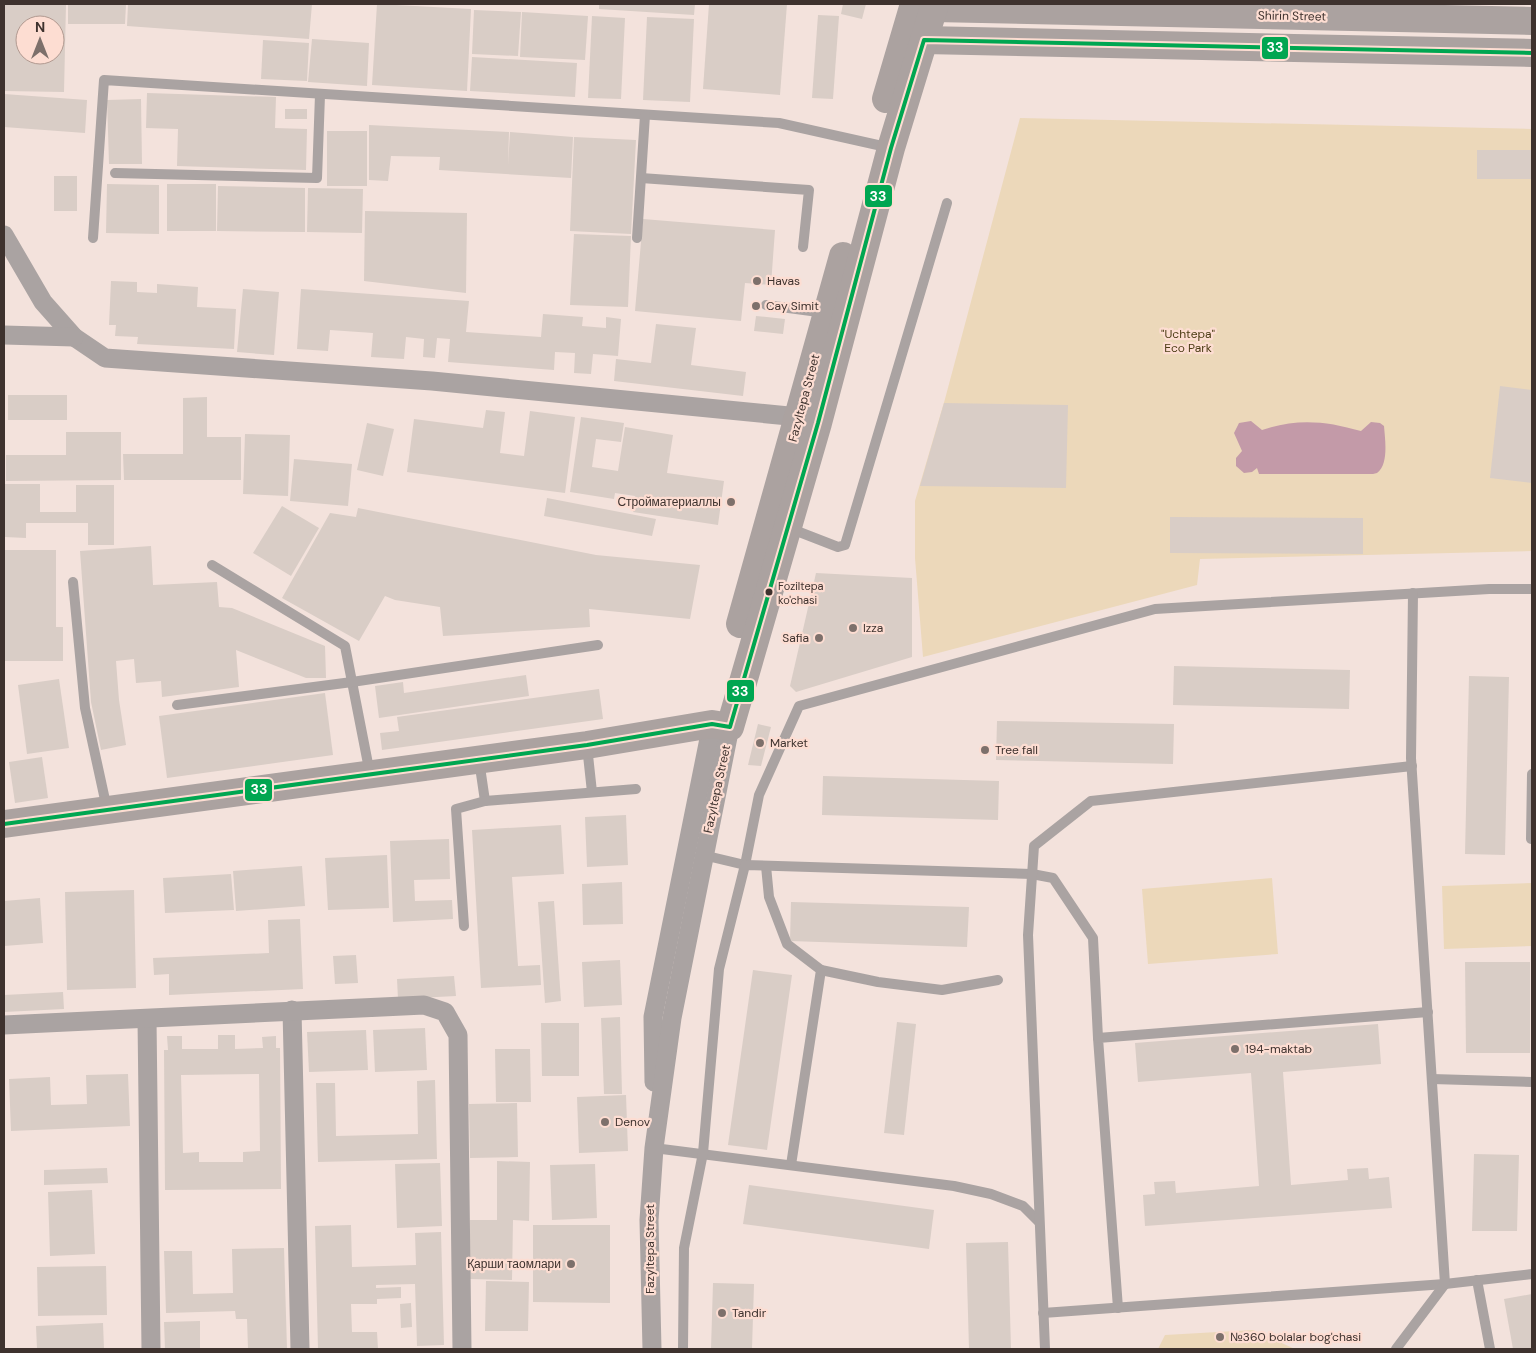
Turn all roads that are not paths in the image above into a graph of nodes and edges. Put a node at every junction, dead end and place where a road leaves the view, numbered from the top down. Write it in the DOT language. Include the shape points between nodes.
graph roads {
  1 [pos="1204,9"];
  2 [pos="923,16"];
  3 [pos="1532,21"];
  4 [pos="1532,54"];
  5 [pos="320,95"];
  6 [pos="645,115"];
  7 [pos="882,146"];
  8 [pos="116,173"];
  9 [pos="642,178"];
  10 [pos="948,203"];
  11 [pos="4,235"];
  12 [pos="93,238"];
  13 [pos="637,238"];
  14 [pos="803,246"];
  15 [pos="766,305"];
  16 [pos="827,313"];
  17 [pos="4,335"];
  18 [pos="74,338"];
  19 [pos="808,420"];
  20 [pos="788,528"];
  21 [pos="212,565"];
  22 [pos="73,582"];
  23 [pos="1532,589"];
  24 [pos="1412,593"];
  25 [pos="598,645"];
  26 [pos="352,682"];
  27 [pos="177,705"];
  28 [pos="721,726"];
  29 [pos="587,745"];
  30 [pos="479,759"];
  31 [pos="1412,766"];
  32 [pos="1532,774"];
  33 [pos="370,775"];
  34 [pos="636,789"];
  35 [pos="592,792"];
  36 [pos="485,801"];
  37 [pos="108,810"];
  38 [pos="4,824"];
  39 [pos="1531,839"];
  40 [pos="703,855"];
  41 [pos="745,866"];
  42 [pos="766,866"];
  43 [pos="1032,874"];
  44 [pos="464,926"];
  45 [pos="821,970"];
  46 [pos="998,980"];
  47 [pos="292,1010"];
  48 [pos="1428,1012"];
  49 [pos="147,1019"];
  50 [pos="4,1025"];
  51 [pos="1098,1038"];
  52 [pos="1432,1079"];
  53 [pos="1532,1082"];
  54 [pos="654,1148"];
  55 [pos="703,1153"];
  56 [pos="791,1165"];
  57 [pos="1039,1222"];
  58 [pos="1532,1274"];
  59 [pos="1477,1280"];
  60 [pos="1445,1284"];
  61 [pos="1118,1308"];
  62 [pos="1043,1313"];
  63 [pos="150,1349"];
  64 [pos="300,1349"];
  65 [pos="462,1349"];
  66 [pos="652,1349"];
  67 [pos="683,1349"];
  68 [pos="1045,1349"];
  69 [pos="1396,1349"];
  70 [pos="1490,1349"];
  1 -- 2 [label="main road, Shirin Street"];
  1 -- 3 [label="main road, Shirin Street"];
  2 -- 4 [label="main road"];
  2 -- 7 [label="main road, Fazyltepa Street"];
  5 -- 6 [label="lane"];
  5 -- 8 [label="lane" via="317,178"];
  5 -- 12 [label="lane" via="104,80"];
  6 -- 7 [label="lane" via="779,123"];
  6 -- 9 [label="lane"];
  7 -- 16 [label="main road, Fazyltepa Street"];
  7 -- 19 [label="main road, Fazyltepa Street"];
  9 -- 13 [label="lane"];
  9 -- 14 [label="lane" via="809,190"];
  10 -- 20 [label="lane" via="846,545 838,547"];
  11 -- 18 [label="street" via="42,302"];
  15 -- 16 [label="lane"];
  16 -- 19 [label="main road, Fazyltepa Street"];
  17 -- 18 [label="street"];
  18 -- 19 [label="street" via="105,358 432,381"];
  19 -- 20 [label="main road, Fazyltepa Street"];
  19 -- 28 [label="main road, Fazyltepa Street"];
  20 -- 28 [label="main road, Fazyltepa Street"];
  21 -- 26 [label="lane" via="345,646"];
  22 -- 37 [label="lane" via="85,708"];
  23 -- 24 [label="lane"];
  24 -- 31 [label="lane"];
  24 -- 41 [label="lane" via="1155,609 799,706 759,795"];
  25 -- 26 [label="lane"];
  26 -- 27 [label="lane"];
  26 -- 33 [label="lane"];
  28 -- 29 [label="main road"];
  28 -- 40 [label="street, Fazyltepa Street"];
  28 -- 54 [label="street, Fazyltepa Street" via="654,1017"];
  29 -- 30 [label="main road"];
  29 -- 35 [label="lane"];
  30 -- 33 [label="main road"];
  30 -- 36 [label="lane"];
  31 -- 43 [label="lane" via="1090,801 1034,846"];
  31 -- 48 [label="lane"];
  32 -- 39 [label="lane"];
  33 -- 37 [label="main road"];
  34 -- 35 [label="lane"];
  35 -- 36 [label="lane"];
  36 -- 44 [label="lane" via="456,809"];
  37 -- 38 [label="main road"];
  40 -- 41 [label="lane"];
  40 -- 54 [label="street, Fazyltepa Street" via="672,1018"];
  41 -- 42 [label="lane"];
  41 -- 55 [label="lane" via="719,969"];
  42 -- 43 [label="lane"];
  42 -- 45 [label="lane" via="769,897 787,944"];
  43 -- 51 [label="lane" via="1052,878 1093,938"];
  43 -- 57 [label="lane" via="1028,935"];
  45 -- 46 [label="lane" via="878,982 942,990"];
  45 -- 56 [label="lane"];
  47 -- 49 [label="street"];
  47 -- 64 [label="street"];
  47 -- 65 [label="street" via="424,1005 445,1012 458,1036"];
  48 -- 51 [label="lane"];
  48 -- 52 [label="lane"];
  49 -- 50 [label="street"];
  49 -- 63 [label="street"];
  51 -- 61 [label="lane"];
  52 -- 53 [label="lane"];
  52 -- 60 [label="lane"];
  54 -- 55 [label="lane"];
  54 -- 66 [label="street, Fazyltepa Street" via="649,1220"];
  55 -- 56 [label="lane"];
  55 -- 67 [label="lane" via="684,1248"];
  56 -- 57 [label="lane" via="903,1178 990,1194 1024,1206"];
  57 -- 62 [label="lane"];
  58 -- 59 [label="lane"];
  59 -- 60 [label="lane"];
  59 -- 70 [label="lane"];
  60 -- 61 [label="lane"];
  60 -- 69 [label="lane"];
  61 -- 62 [label="lane"];
  62 -- 68 [label="lane"];
}
